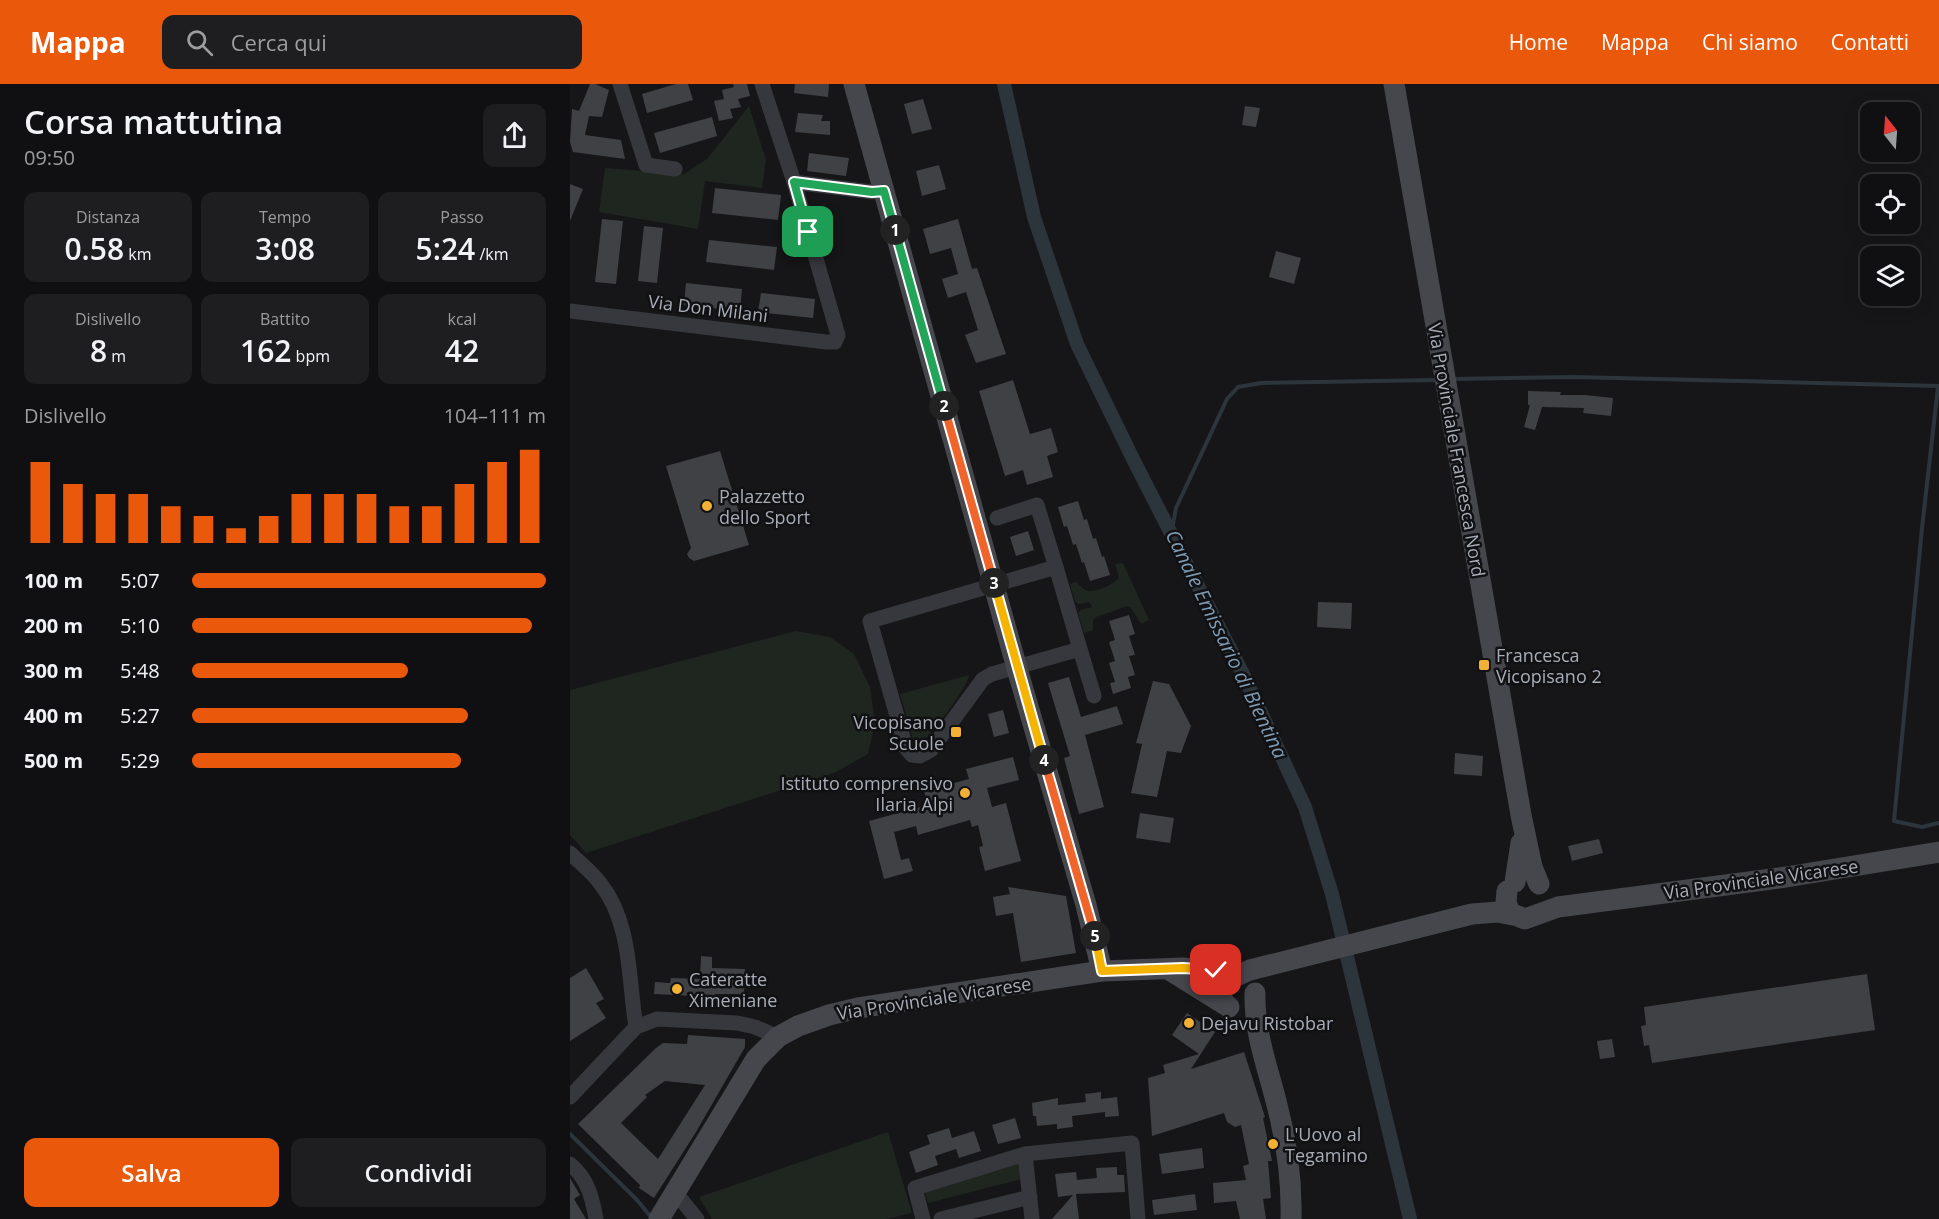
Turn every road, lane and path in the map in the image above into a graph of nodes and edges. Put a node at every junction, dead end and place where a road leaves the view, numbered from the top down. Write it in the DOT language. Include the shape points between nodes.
graph roads {
  1 [pos="620,84"];
  2 [pos="762,84"];
  3 [pos="854,84"];
  4 [pos="1394,84"];
  5 [pos="675,169"];
  6 [pos="794,182"];
  7 [pos="884,191"];
  8 [pos="570,311"];
  9 [pos="997,518"];
  10 [pos="1056,567"];
  11 [pos="994,585"];
  12 [pos="1080,649"];
  13 [pos="1017,667"];
  14 [pos="1094,696"];
  15 [pos="1521,815"];
  16 [pos="1939,852"];
  17 [pos="570,853"];
  18 [pos="1511,887"];
  19 [pos="1542,888"];
  20 [pos="1582,904"];
  21 [pos="1472,914"];
  22 [pos="1539,914"];
  23 [pos="1513,915"];
  24 [pos="1168,969"];
  25 [pos="1102,971"];
  26 [pos="1246,983"];
  27 [pos="1230,1007"];
  28 [pos="636,1027"];
  29 [pos="778,1037"];
  30 [pos="1261,1050"];
  31 [pos="570,1097"];
  32 [pos="1025,1154"];
  33 [pos="570,1164"];
  34 [pos="675,1192"];
  35 [pos="1030,1197"];
  36 [pos="661,1215"];
  37 [pos="596,1219"];
  38 [pos="697,1219"];
  39 [pos="922,1219"];
  40 [pos="940,1219"];
  41 [pos="1032,1219"];
  42 [pos="1138,1219"];
  43 [pos="1291,1219"];
  1 -- 5 [label="street" via="646,165"];
  2 -- 6 [label="street"];
  3 -- 7 [label="main road"];
  4 -- 15 [label="main road, Via Provinciale Francesca Nord"];
  6 -- 7 [label="street"];
  6 -- 8 [label="street, Via Don Milani" via="838,335 835,342"];
  7 -- 11 [label="main road"];
  9 -- 10 [label="street" via="1037,505"];
  10 -- 11 [label="street"];
  10 -- 12 [label="street"];
  11 -- 13 [label="main road"];
  11 -- 13 [label="street" via="870,621 909,752 916,756 931,750 983,679"];
  12 -- 13 [label="street"];
  12 -- 14 [label="street"];
  13 -- 25 [label="main road"];
  15 -- 18 [label="main road" via="1521,847"];
  15 -- 19 [label="main road" via="1532,867"];
  16 -- 20 [label="main road, Via Provinciale Vicarese"];
  17 -- 28 [label="street" via="600,882 616,907 625,939"];
  18 -- 19 [label="main road, Via Provinciale Vicarese" via="1528,879"];
  18 -- 21 [label="main road, Via Provinciale Vicarese" via="1492,904"];
  18 -- 23 [label="main road" via="1506,903"];
  19 -- 20 [label="main road, Via Provinciale Vicarese" via="1563,902"];
  19 -- 22 [label="main road" via="1545,906"];
  20 -- 22 [label="main road, Via Provinciale Vicarese"];
  21 -- 23 [label="main road, Via Provinciale Vicarese"];
  21 -- 26 [label="main road, Via Provinciale Vicarese" via="1276,962"];
  22 -- 23 [label="main road, Via Provinciale Vicarese" via="1525,919"];
  24 -- 25 [label="main road, Via Provinciale Vicarese"];
  24 -- 26 [label="main road, Via Provinciale Vicarese" via="1206,969"];
  24 -- 27 [label="main road"];
  25 -- 29 [label="main road, Via Provinciale Vicarese" via="858,1008 808,1022"];
  26 -- 27 [label="main road, Via Provinciale Vicarese" via="1252,1002 1246,1008"];
  26 -- 27 [label="main road" via="1225,981 1221,991 1223,1001"];
  26 -- 30 [label="main road"];
  27 -- 30 [label="main road"];
  28 -- 29 [label="street" via="657,1019 737,1023"];
  28 -- 31 [label="street"];
  29 -- 34 [label="main road, Via Provinciale Vicarese" via="756,1059"];
  30 -- 43 [label="main road" via="1287,1153"];
  32 -- 35 [label="street"];
  32 -- 39 [label="street" via="915,1188"];
  32 -- 42 [label="street" via="1132,1143"];
  33 -- 37 [label="street" via="586,1180"];
  34 -- 36 [label="main road, Via Provinciale Vicarese"];
  34 -- 38 [label="street"];
  35 -- 40 [label="street"];
  35 -- 41 [label="street"];
}
